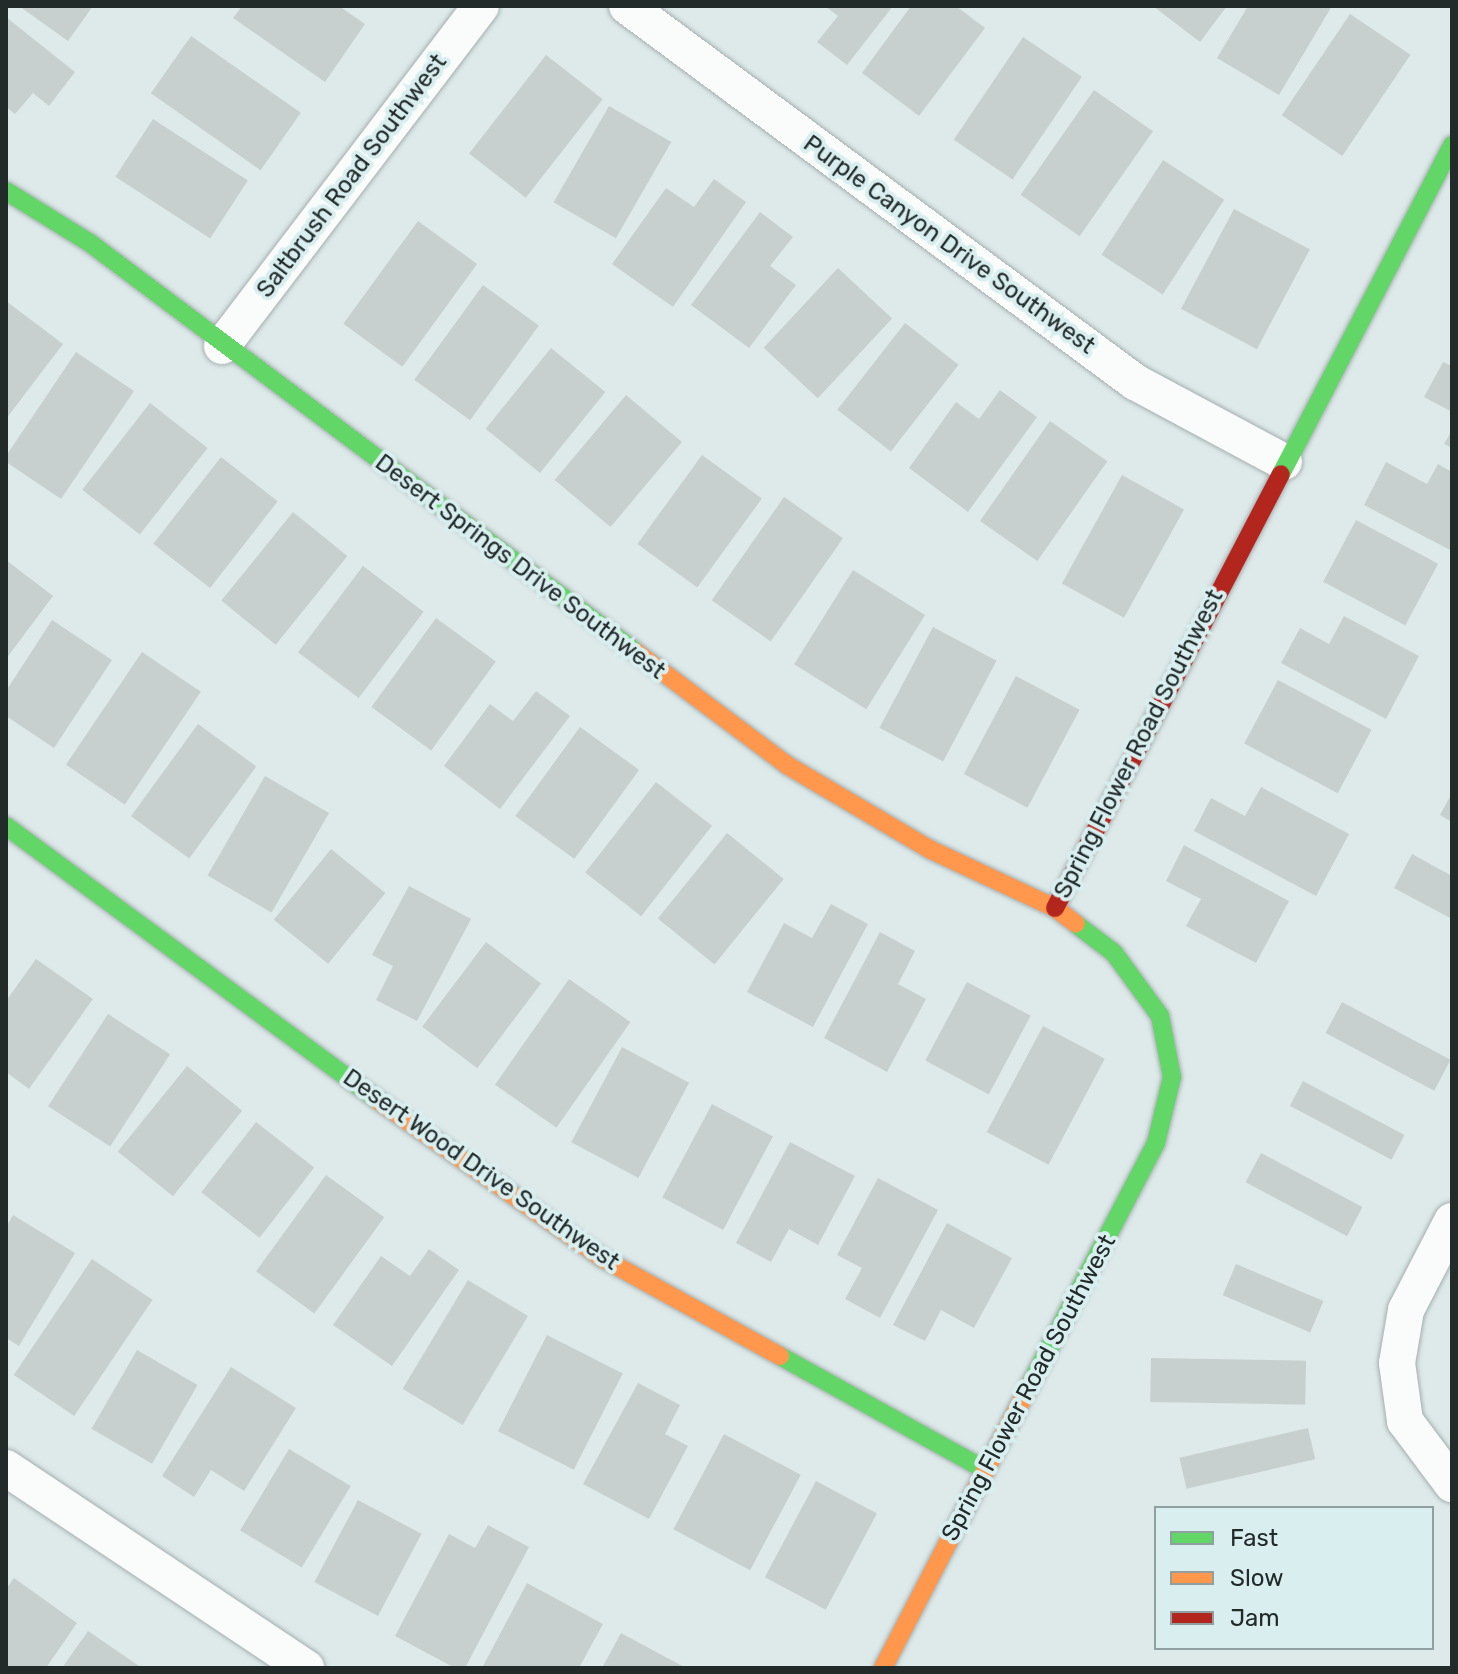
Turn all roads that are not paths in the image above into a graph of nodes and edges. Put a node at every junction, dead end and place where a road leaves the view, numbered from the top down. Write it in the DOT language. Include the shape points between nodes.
graph roads {
  1 [pos="481,6"];
  2 [pos="627,6"];
  3 [pos="1452,145"];
  4 [pos="6,191"];
  5 [pos="222,346"];
  6 [pos="1284,462"];
  7 [pos="6,826"];
  8 [pos="1055,908"];
  9 [pos="1452,1221"];
  10 [pos="6,1468"];
  11 [pos="986,1470"];
  12 [pos="1452,1484"];
  13 [pos="306,1668"];
  14 [pos="883,1668"];
  1 -- 5 [label="street, Saltbrush Road Southwest"];
  2 -- 6 [label="street, Purple Canyon Drive Southwest" via="1135,382"];
  3 -- 6 [label="street, Spring Flower Road Southwest"];
  4 -- 5 [label="street, Desert Springs Drive Southwest" via="90,243"];
  5 -- 8 [label="street, Desert Springs Drive Southwest" via="787,765 929,849"];
  6 -- 8 [label="street, Spring Flower Road Southwest"];
  7 -- 11 [label="street, Desert Wood Drive Southwest" via="498,1189 604,1259"];
  8 -- 11 [label="street, Spring Flower Road Southwest" via="1114,953 1160,1016 1172,1077 1156,1143"];
  9 -- 12 [label="street" via="1406,1310 1397,1363 1405,1421"];
  10 -- 13 [label="street"];
  11 -- 14 [label="street, Spring Flower Road Southwest"];
}
